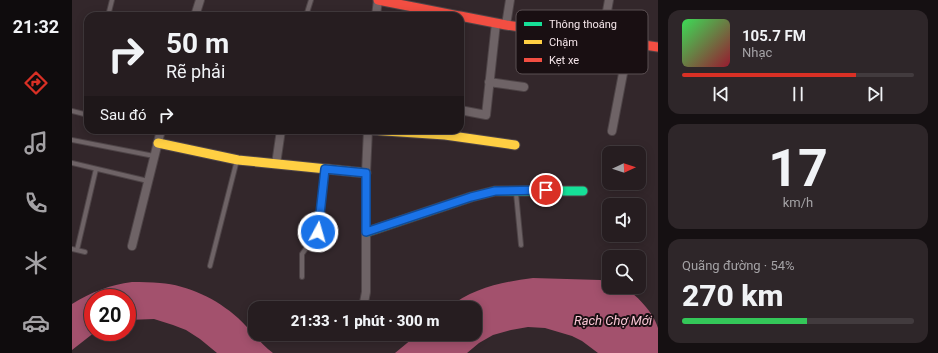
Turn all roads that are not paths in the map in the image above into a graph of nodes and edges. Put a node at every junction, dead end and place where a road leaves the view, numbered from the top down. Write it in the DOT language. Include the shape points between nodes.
graph roads {
  1 [pos="112,0"];
  2 [pos="200,0"];
  3 [pos="311,0"];
  4 [pos="378,0"];
  5 [pos="510,0"];
  6 [pos="608,0"];
  7 [pos="606,10"];
  8 [pos="109,12"];
  9 [pos="196,12"];
  10 [pos="307,12"];
  11 [pos="376,12"];
  12 [pos="440,12"];
  13 [pos="464,17"];
  14 [pos="496,23"];
  15 [pos="506,25"];
  16 [pos="516,26"];
  17 [pos="648,45"];
  18 [pos="658,47"];
  19 [pos="623,74"];
  20 [pos="489,82"];
  21 [pos="524,86"];
  22 [pos="72,111"];
  23 [pos="464,111"];
  24 [pos="84,114"];
  25 [pos="612,131"];
  26 [pos="159,134"];
  27 [pos="280,134"];
  28 [pos="369,134"];
  29 [pos="436,134"];
  30 [pos="72,140"];
  31 [pos="158,143"];
  32 [pos="515,145"];
  33 [pos="155,156"];
  34 [pos="238,160"];
  35 [pos="72,163"];
  36 [pos="276,164"];
  37 [pos="96,169"];
  38 [pos="325,169"];
  39 [pos="366,173"];
  40 [pos="148,181"];
  41 [pos="516,190"];
  42 [pos="583,191"];
  43 [pos="366,232"];
  44 [pos="521,245"];
  45 [pos="132,246"];
  46 [pos="74,250"];
  47 [pos="85,252"];
  48 [pos="210,266"];
  49 [pos="302,277"];
  50 [pos="364,301"];
  1 -- 8 [label="lane"];
  2 -- 9 [label="street"];
  3 -- 10 [label="lane"];
  4 -- 11 [label="street"];
  4 -- 12 [label="street"];
  5 -- 15 [label="street"];
  6 -- 7 [label="street"];
  13 -- 14 [label="street"];
  14 -- 15 [label="street"];
  14 -- 20 [label="street"];
  15 -- 16 [label="street"];
  17 -- 18 [label="street"];
  19 -- 25 [label="street"];
  20 -- 21 [label="street"];
  20 -- 23 [label="street" via="486,115"];
  22 -- 24 [label="lane"];
  26 -- 31 [label="street"];
  27 -- 36 [label="street"];
  28 -- 39 [label="street"];
  29 -- 32 [label="street"];
  30 -- 33 [label="lane"];
  31 -- 33 [label="street"];
  31 -- 34 [label="street"];
  33 -- 40 [label="street"];
  34 -- 36 [label="street"];
  34 -- 48 [label="lane"];
  35 -- 37 [label="lane"];
  36 -- 38 [label="street"];
  37 -- 40 [label="lane"];
  37 -- 46 [label="lane"];
  38 -- 39 [label="street"];
  38 -- 49 [label="lane" via="318,232 302,254"];
  39 -- 43 [label="street"];
  40 -- 45 [label="street"];
  41 -- 42 [label="street"];
  41 -- 43 [label="street" via="495,191 471,197"];
  41 -- 44 [label="lane"];
  43 -- 50 [label="street"];
  46 -- 47 [label="lane"];
}
